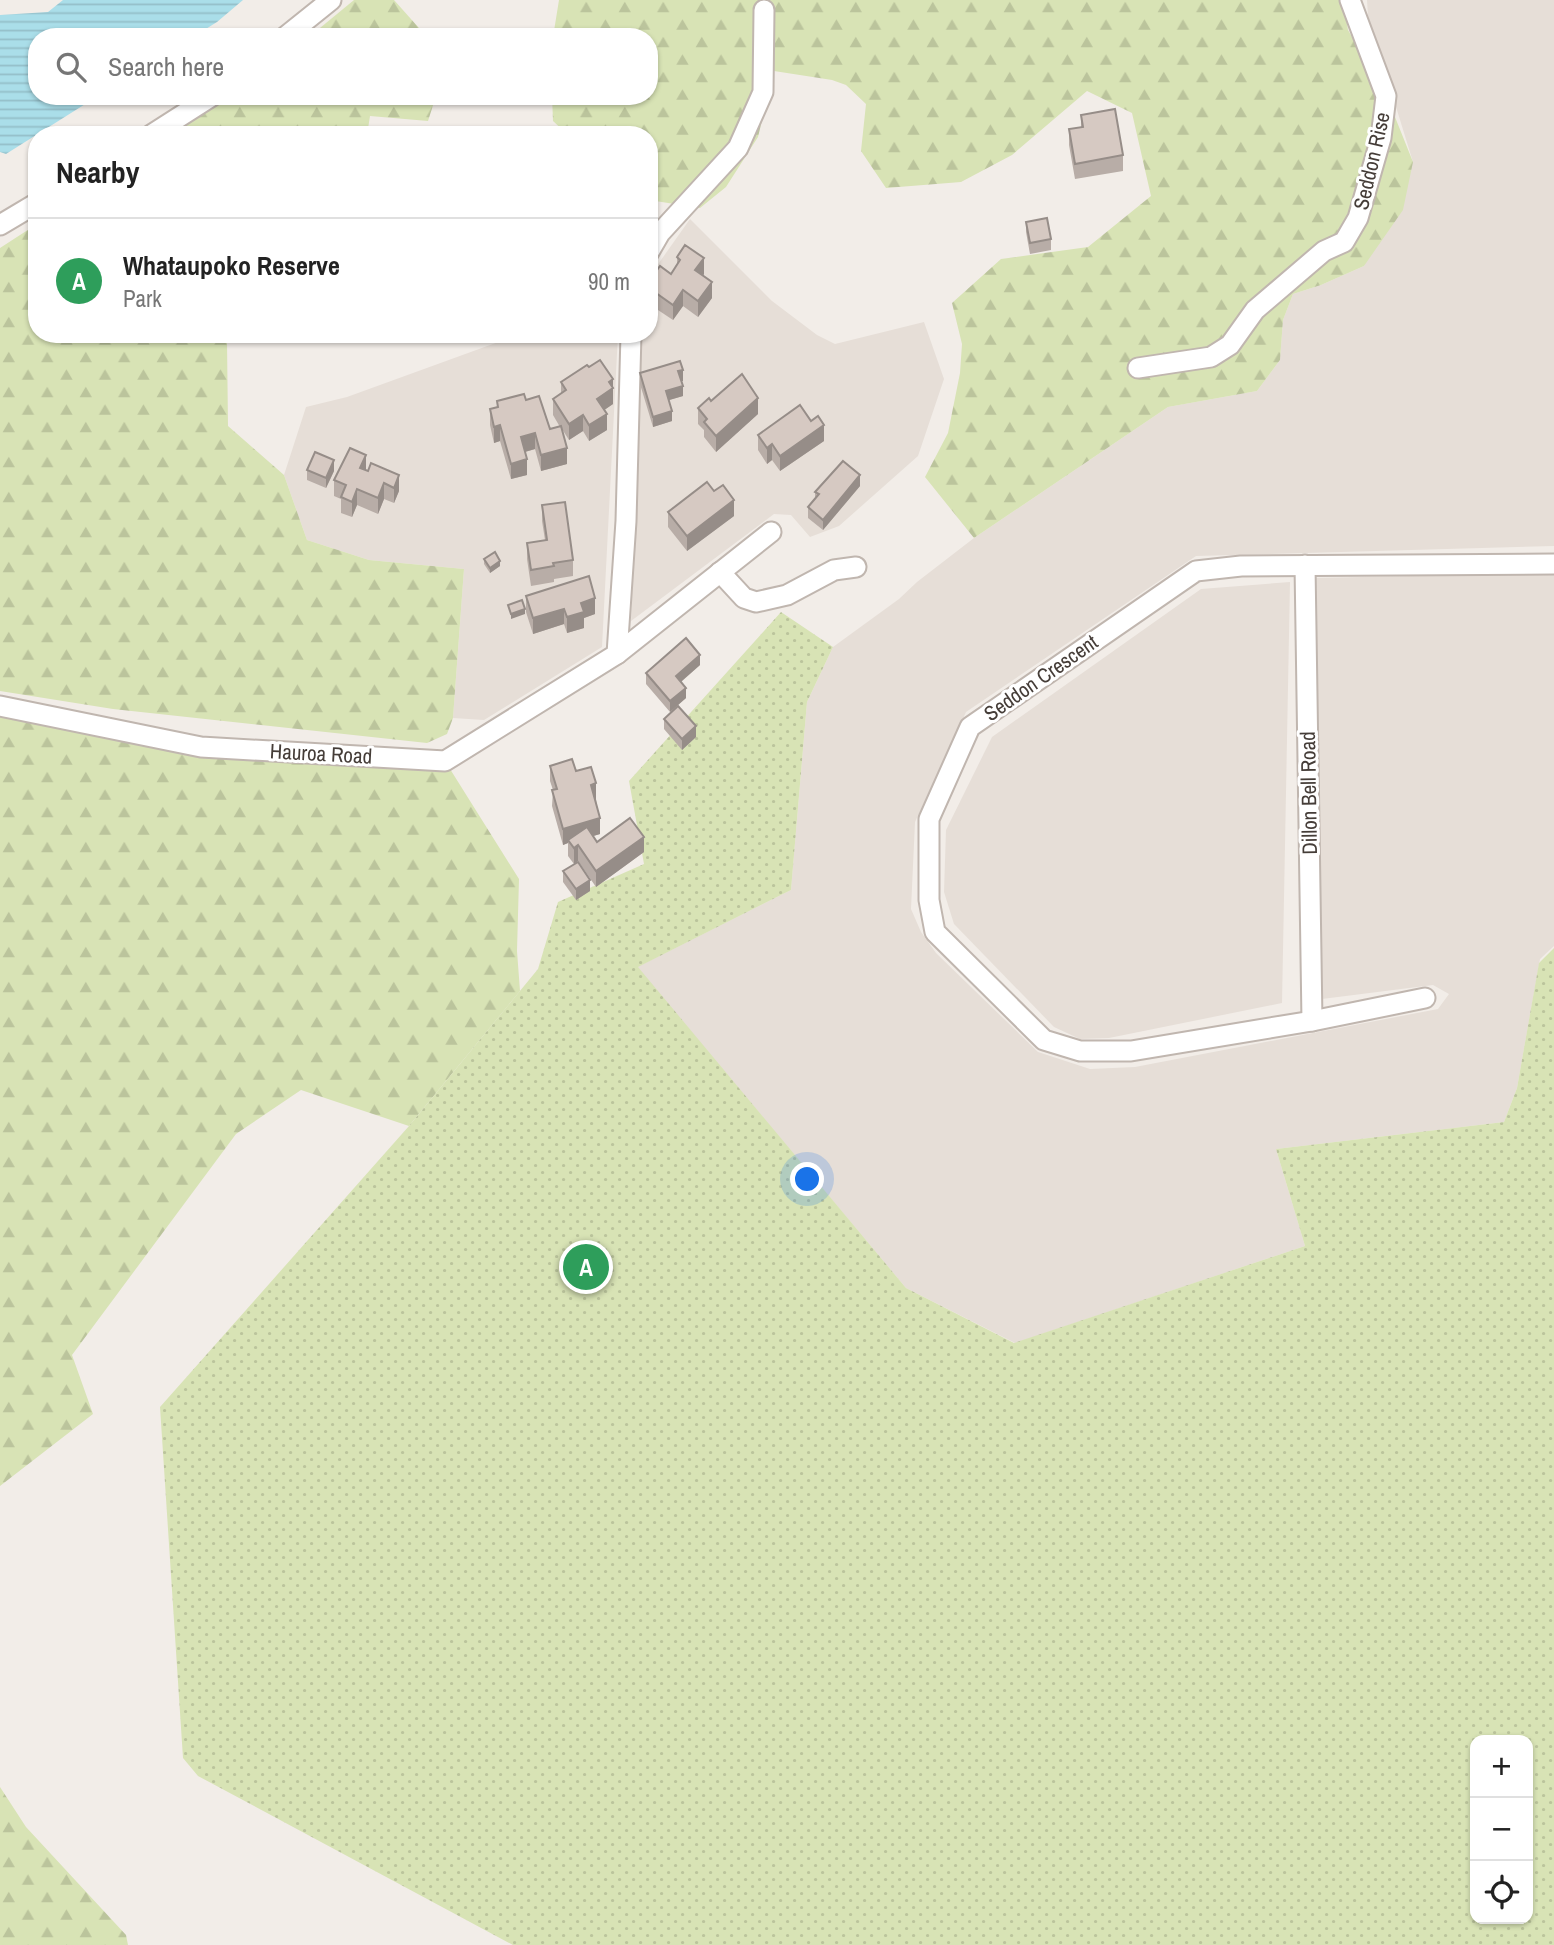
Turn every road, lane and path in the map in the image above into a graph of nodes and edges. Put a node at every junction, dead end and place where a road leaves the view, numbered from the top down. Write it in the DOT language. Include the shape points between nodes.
graph roads {
  1 [pos="331,0"];
  2 [pos="1350,0"];
  3 [pos="764,10"];
  4 [pos="296,28"];
  5 [pos="198,105"];
  6 [pos="165,126"];
  7 [pos="28,208"];
  8 [pos="0,225"];
  9 [pos="658,236"];
  10 [pos="631,343"];
  11 [pos="1138,368"];
  12 [pos="771,532"];
  13 [pos="1554,564"];
  14 [pos="1305,565"];
  15 [pos="856,567"];
  16 [pos="719,572"];
  17 [pos="617,654"];
  18 [pos="0,706"];
  19 [pos="1424,998"];
  20 [pos="1312,1021"];
  1 -- 4 [label="street"];
  2 -- 11 [label="street, Seddon Rise" via="1386,96 1381,138 1358,218 1344,242 1324,251 1255,310 1230,345 1210,357"];
  3 -- 9 [label="street" via="763,92 738,148"];
  5 -- 6 [label="street"];
  7 -- 8 [label="street"];
  10 -- 17 [label="street"];
  12 -- 16 [label="street, Hauroa Road"];
  13 -- 14 [label="street, Seddon Crescent"];
  14 -- 20 [label="street, Dillon Bell Road"];
  14 -- 20 [label="street, Seddon Crescent" via="1196,571 970,727 929,819 928,862 935,932 1044,1040 1080,1051 1130,1051"];
  15 -- 16 [label="street" via="834,570 787,596 756,602 744,598"];
  16 -- 17 [label="street, Hauroa Road"];
  17 -- 18 [label="street, Hauroa Road" via="445,761 201,747"];
  19 -- 20 [label="street, Seddon Crescent"];
}
